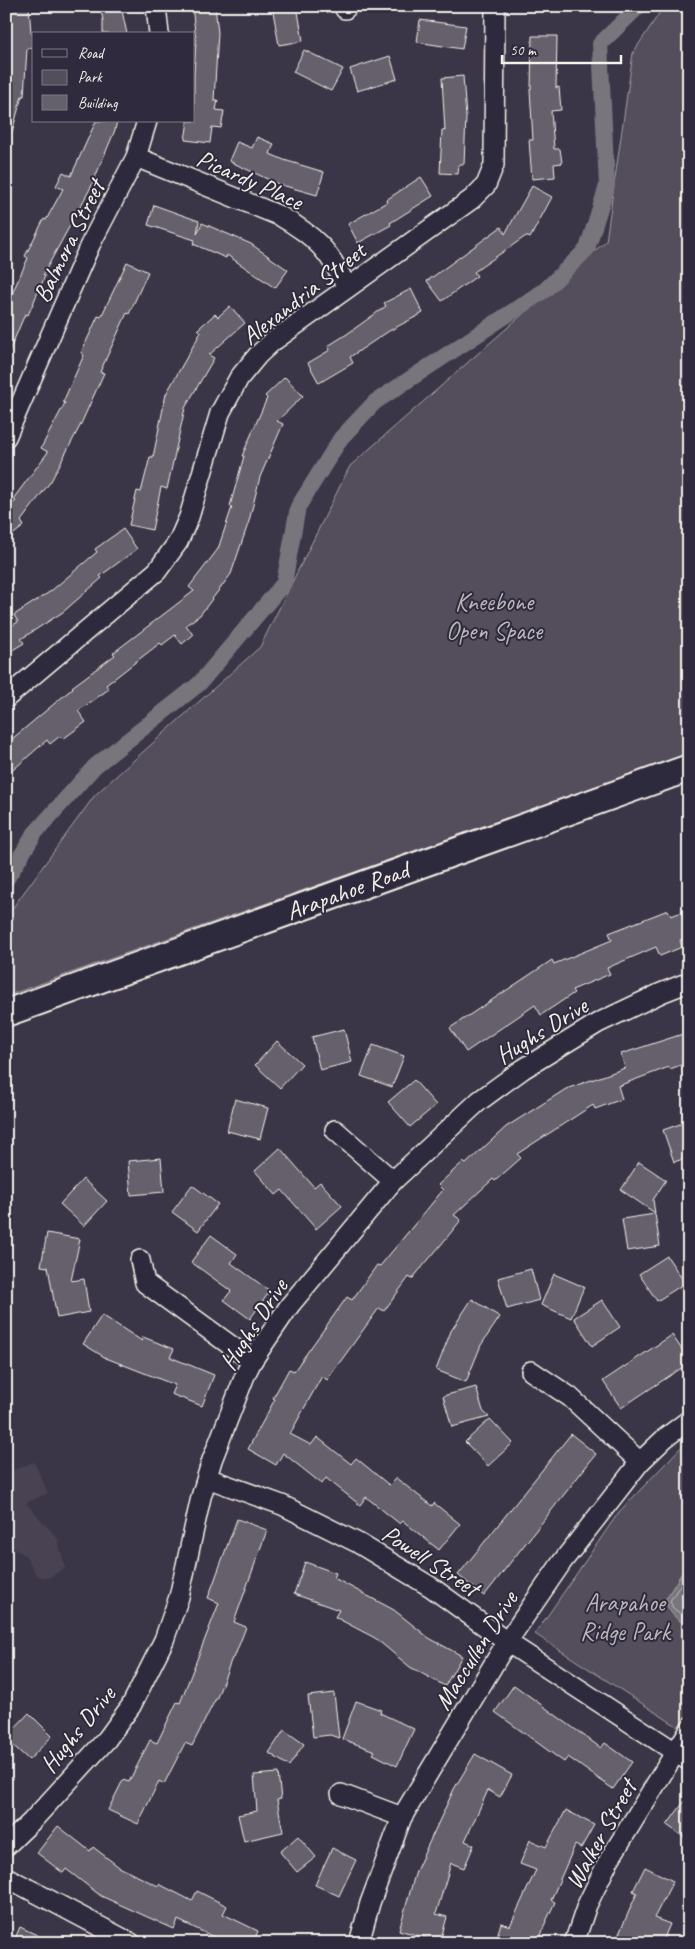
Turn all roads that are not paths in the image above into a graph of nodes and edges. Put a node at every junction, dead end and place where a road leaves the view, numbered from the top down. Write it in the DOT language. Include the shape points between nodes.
graph roads {
  1 [pos="156,6"];
  2 [pos="495,6"];
  3 [pos="159,32"];
  4 [pos="147,122"];
  5 [pos="136,157"];
  6 [pos="347,288"];
  7 [pos="6,437"];
  8 [pos="6,698"];
  9 [pos="689,768"];
  10 [pos="689,982"];
  11 [pos="6,1013"];
  12 [pos="335,1130"];
  13 [pos="393,1182"];
  14 [pos="140,1260"];
  15 [pos="252,1361"];
  16 [pos="531,1371"];
  17 [pos="689,1420"];
  18 [pos="640,1462"];
  19 [pos="207,1478"];
  20 [pos="506,1642"];
  21 [pos="689,1721"];
  22 [pos="682,1755"];
  23 [pos="341,1794"];
  24 [pos="402,1817"];
  25 [pos="6,1846"];
  26 [pos="6,1877"];
  27 [pos="131,1943"];
  28 [pos="359,1943"];
  29 [pos="574,1943"];
  1 -- 3 [label="street"];
  2 -- 6 [label="street, Alexandria Street" via="494,165 486,185 472,200"];
  4 -- 5 [label="street, Balmora Street"];
  5 -- 6 [label="street, Picardy Place" via="302,228 331,258"];
  5 -- 7 [label="street, Balmora Street" via="90,245"];
  6 -- 8 [label="street, Alexandria Street" via="272,342 239,378 220,413 189,517 178,542 157,571"];
  9 -- 11 [label="main road, Arapahoe Road"];
  10 -- 13 [label="street, Hughs Drive" via="598,1023 523,1069 479,1101"];
  12 -- 13 [label="street"];
  13 -- 15 [label="street, Hughs Drive" via="290,1305"];
  14 -- 15 [label="street" via="145,1283"];
  15 -- 19 [label="street, Hughs Drive"];
  16 -- 18 [label="street" via="570,1397"];
  17 -- 18 [label="street, Maccullen Drive" via="664,1438"];
  18 -- 20 [label="street, Maccullen Drive" via="562,1562"];
  19 -- 20 [label="street, Powell Street" via="282,1505 358,1543 431,1587"];
  19 -- 25 [label="street, Hughs Drive" via="179,1598 164,1640 131,1706 107,1739"];
  20 -- 22 [label="street, Powell Street"];
  20 -- 24 [label="street, Maccullen Drive"];
  21 -- 22 [label="lane"];
  22 -- 29 [label="street, Walker Street" via="609,1860"];
  23 -- 24 [label="street"];
  24 -- 28 [label="street, Maccullen Drive" via="370,1902"];
  26 -- 27 [label="street"];
}
